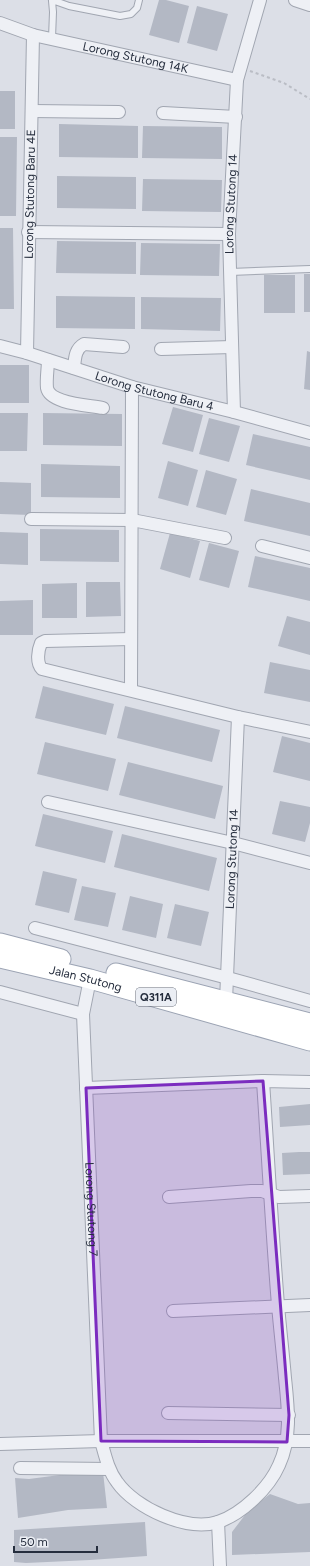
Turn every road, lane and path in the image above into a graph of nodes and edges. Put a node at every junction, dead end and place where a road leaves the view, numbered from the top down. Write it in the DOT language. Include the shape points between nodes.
graph roads {
  1 [pos="52,0"];
  2 [pos="139,0"];
  3 [pos="260,0"];
  4 [pos="295,0"];
  5 [pos="70,3"];
  6 [pos="310,5"];
  7 [pos="0,23"];
  8 [pos="33,35"];
  9 [pos="52,38"];
  10 [pos="242,67"];
  11 [pos="237,80"];
  12 [pos="310,99"];
  13 [pos="32,111"];
  14 [pos="119,112"];
  15 [pos="163,112"];
  16 [pos="236,117"];
  17 [pos="28,232"];
  18 [pos="228,234"];
  19 [pos="310,269"];
  20 [pos="230,272"];
  21 [pos="0,346"];
  22 [pos="123,347"];
  23 [pos="232,347"];
  24 [pos="160,349"];
  25 [pos="27,353"];
  26 [pos="48,360"];
  27 [pos="74,368"];
  28 [pos="132,387"];
  29 [pos="103,408"];
  30 [pos="234,412"];
  31 [pos="310,433"];
  32 [pos="31,519"];
  33 [pos="132,520"];
  34 [pos="225,538"];
  35 [pos="262,546"];
  36 [pos="310,558"];
  37 [pos="131,639"];
  38 [pos="131,690"];
  39 [pos="238,717"];
  40 [pos="310,732"];
  41 [pos="48,802"];
  42 [pos="233,844"];
  43 [pos="310,863"];
  44 [pos="35,928"];
  45 [pos="0,943"];
  46 [pos="0,958"];
  47 [pos="228,978"];
  48 [pos="90,979"];
  49 [pos="0,992"];
  50 [pos="226,1001"];
  51 [pos="310,1002"];
  52 [pos="83,1014"];
  53 [pos="310,1023"];
  54 [pos="310,1041"];
  55 [pos="263,1081"];
  56 [pos="310,1082"];
  57 [pos="86,1088"];
  58 [pos="271,1194"];
  59 [pos="169,1196"];
  60 [pos="310,1196"];
  61 [pos="310,1305"];
  62 [pos="278,1306"];
  63 [pos="173,1311"];
  64 [pos="168,1413"];
  65 [pos="289,1416"];
  66 [pos="101,1441"];
  67 [pos="310,1441"];
  68 [pos="287,1442"];
  69 [pos="0,1444"];
  70 [pos="20,1468"];
  71 [pos="109,1469"];
  72 [pos="218,1522"];
  73 [pos="220,1566"];
  1 -- 5 [label="lane"];
  1 -- 9 [label="lane"];
  2 -- 5 [label="lane" via="137,8 131,14 120,16"];
  3 -- 10 [label="street, Lorong Stutong 14"];
  4 -- 6 [label="street"];
  7 -- 8 [label="street, Lorong Stutong 14K"];
  8 -- 9 [label="street, Lorong Stutong 14K"];
  8 -- 13 [label="street, Lorong Stutong Baru 4E"];
  9 -- 11 [label="street, Lorong Stutong 14K"];
  10 -- 11 [label="street, Lorong Stutong 14"];
  10 -- 12 [label="path" via="284,83"];
  11 -- 16 [label="street, Lorong Stutong 14"];
  13 -- 14 [label="street"];
  13 -- 17 [label="street, Lorong Stutong Baru 4E"];
  15 -- 16 [label="street"];
  16 -- 18 [label="street, Lorong Stutong 14"];
  17 -- 18 [label="street"];
  17 -- 25 [label="street, Lorong Stutong Baru 4E"];
  18 -- 20 [label="street, Lorong Stutong 14"];
  19 -- 20 [label="lane"];
  20 -- 23 [label="street, Lorong Stutong 14"];
  21 -- 25 [label="street, Lorong Stutong Baru 4"];
  22 -- 27 [label="street" via="84,344 76,352"];
  23 -- 24 [label="street"];
  23 -- 30 [label="street, Lorong Stutong 14"];
  25 -- 26 [label="street, Lorong Stutong Baru 4"];
  26 -- 27 [label="street, Lorong Stutong Baru 4"];
  26 -- 29 [label="street" via="47,388 51,396 58,400"];
  27 -- 28 [label="street, Lorong Stutong Baru 4"];
  28 -- 30 [label="street, Lorong Stutong Baru 4"];
  28 -- 33 [label="street"];
  30 -- 31 [label="street, Lorong Stutong Baru 4"];
  32 -- 33 [label="street"];
  33 -- 34 [label="street"];
  33 -- 37 [label="street"];
  35 -- 36 [label="street"];
  37 -- 38 [label="street"];
  37 -- 38 [label="street" via="45,641 41,643 39,664 42,669"];
  38 -- 39 [label="street"];
  39 -- 40 [label="street"];
  39 -- 42 [label="street, Lorong Stutong 14"];
  41 -- 42 [label="street"];
  42 -- 43 [label="street"];
  42 -- 47 [label="street, Lorong Stutong 14"];
  44 -- 47 [label="street"];
  45 -- 50 [label="main road, Jalan Stutong"];
  46 -- 48 [label="main road, Jalan Stutong / Q311A"];
  47 -- 50 [label="street, Lorong Stutong 14"];
  47 -- 51 [label="street"];
  48 -- 52 [label="street, Lorong Stutong 7"];
  48 -- 54 [label="main road, Jalan Stutong / Q311A"];
  49 -- 52 [label="street"];
  50 -- 53 [label="main road, Jalan Stutong"];
  52 -- 57 [label="street, Lorong Stutong 7"];
  55 -- 56 [label="street"];
  55 -- 57 [label="street"];
  55 -- 58 [label="street"];
  57 -- 66 [label="street, Lorong Stutong 7"];
  58 -- 59 [label="street" via="251,1190"];
  58 -- 60 [label="street" via="279,1197"];
  58 -- 62 [label="street"];
  61 -- 62 [label="street"];
  62 -- 63 [label="street"];
  62 -- 65 [label="street"];
  64 -- 65 [label="street"];
  65 -- 68 [label="street"];
  66 -- 68 [label="street"];
  66 -- 69 [label="street"];
  66 -- 71 [label="street, Lorong Stutong 7"];
  67 -- 68 [label="street"];
  68 -- 72 [label="street" via="272,1479 250,1502"];
  70 -- 71 [label="street"];
  71 -- 72 [label="street, Lorong Stutong 7" via="126,1494 157,1514 192,1523"];
  72 -- 73 [label="street"];
}
